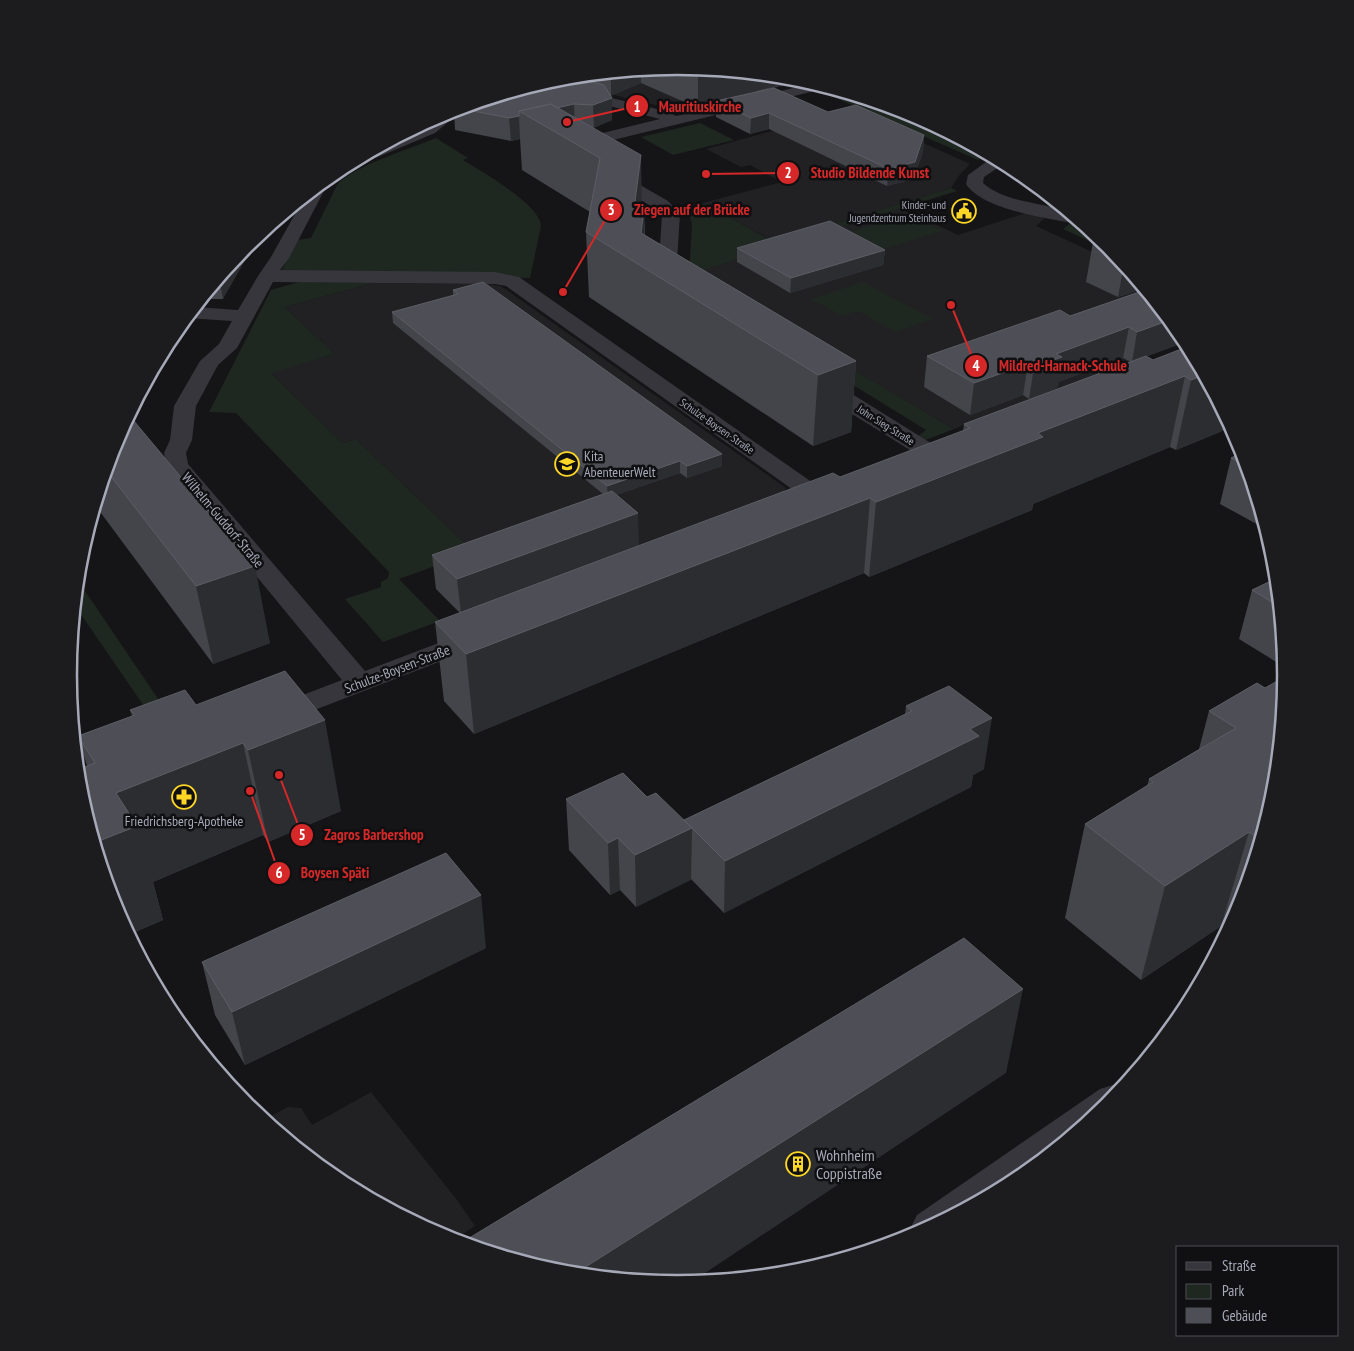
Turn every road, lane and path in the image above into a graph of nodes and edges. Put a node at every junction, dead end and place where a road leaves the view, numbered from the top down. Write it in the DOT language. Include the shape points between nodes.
graph roads {
  1 [pos="555,88"];
  2 [pos="806,89"];
  3 [pos="673,120"];
  4 [pos="432,128"];
  5 [pos="406,140"];
  6 [pos="992,164"];
  7 [pos="312,198"];
  8 [pos="1063,216"];
  9 [pos="267,276"];
  10 [pos="688,301"];
  11 [pos="199,313"];
  12 [pos="244,316"];
  13 [pos="803,373"];
  14 [pos="941,460"];
  15 [pos="800,514"];
  16 [pos="498,630"];
  17 [pos="360,683"];
  18 [pos="250,725"];
  19 [pos="1066,1133"];
  20 [pos="970,1199"];
  1 -- 3 [label="street" via="664,114"];
  2 -- 3 [label="street"];
  3 -- 10 [label="street" via="561,147 662,205 672,214 668,282"];
  4 -- 5 [label="street"];
  6 -- 8 [label="street" via="976,175 974,184 979,190 993,197"];
  7 -- 9 [label="street, Wilhelm-Guddorf-Straße"];
  9 -- 12 [label="street, Wilhelm-Guddorf-Straße"];
  9 -- 15 [label="street, Schulze-Boysen-Straße" via="495,278 512,281 837,500"];
  11 -- 12 [label="street"];
  12 -- 17 [label="street, Wilhelm-Guddorf-Straße" via="227,348 210,362 185,406 181,440 175,453 176,465"];
  13 -- 14 [label="street, John-Sieg-Straße"];
  16 -- 17 [label="street, Schulze-Boysen-Straße"];
  17 -- 18 [label="street, Schulze-Boysen-Straße"];
  19 -- 20 [label="street"];
}
